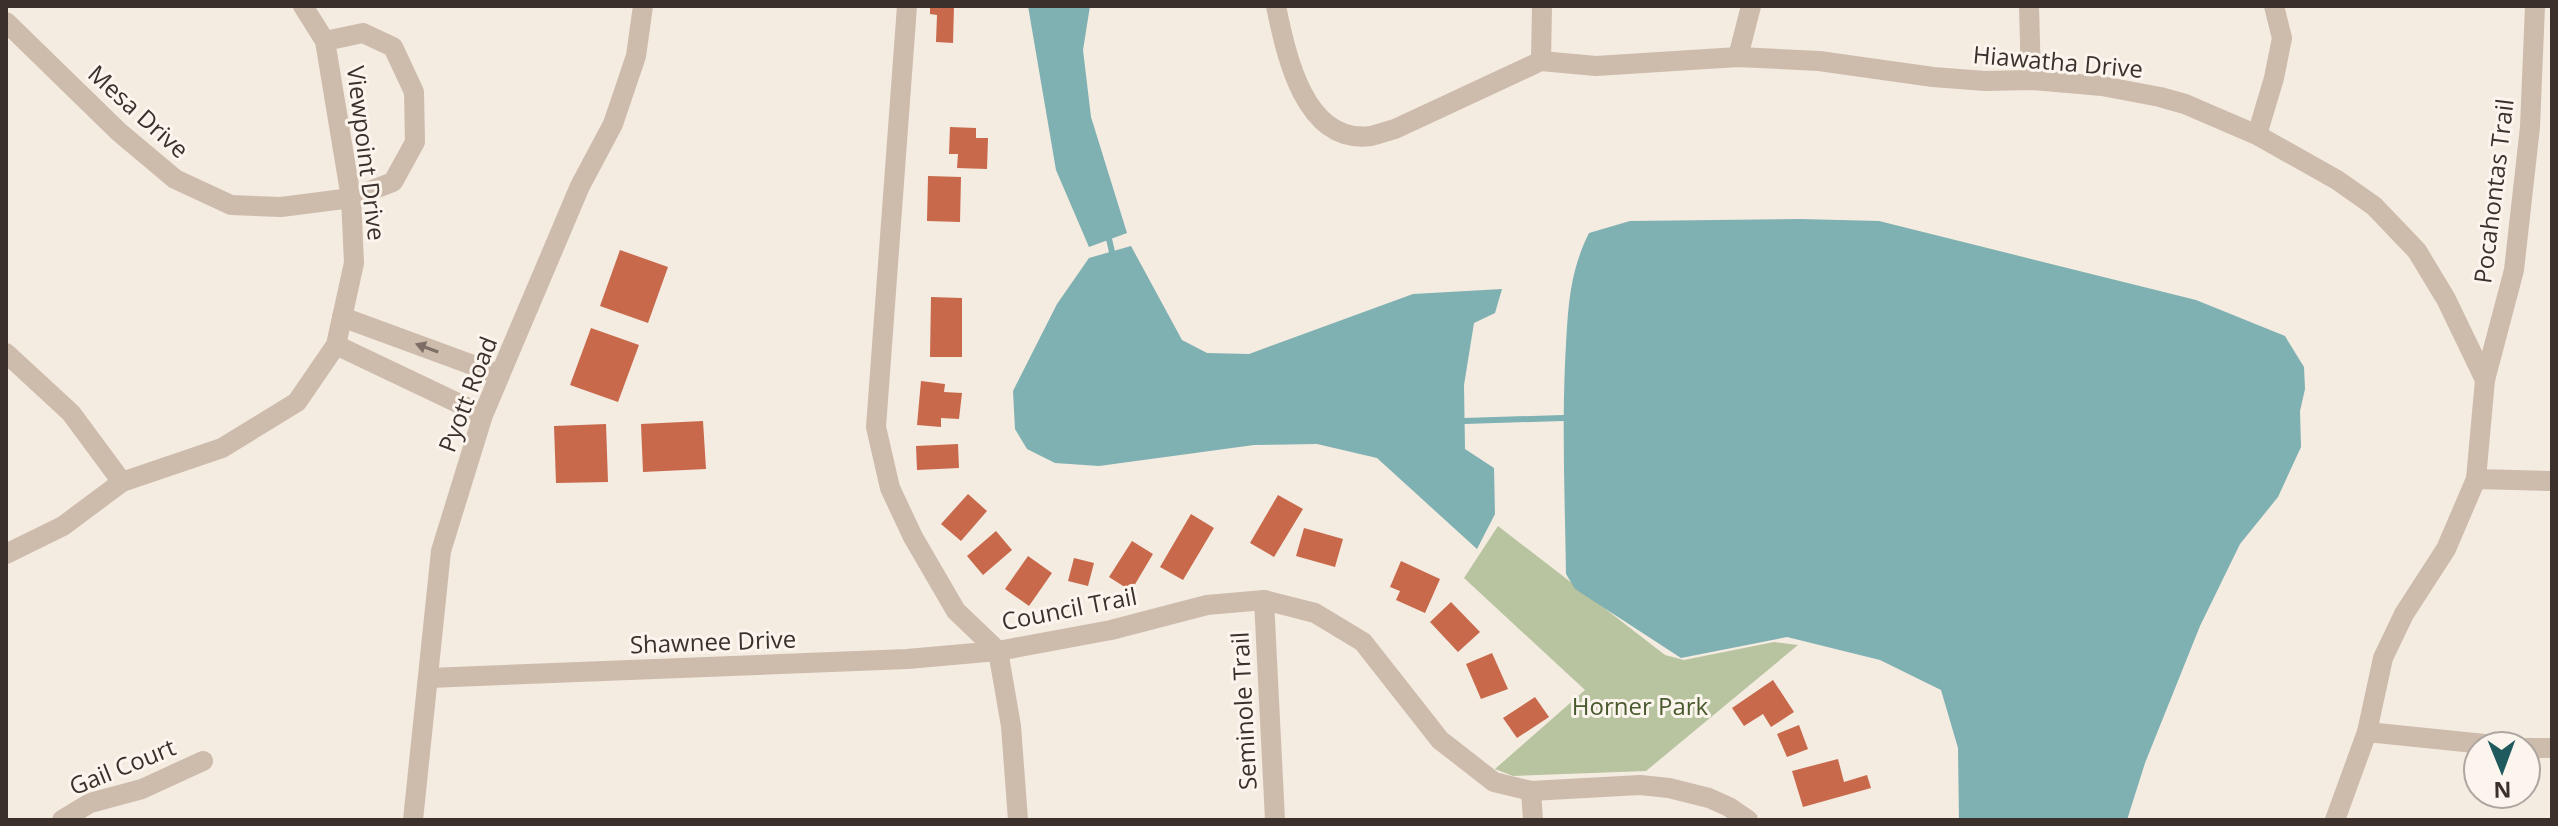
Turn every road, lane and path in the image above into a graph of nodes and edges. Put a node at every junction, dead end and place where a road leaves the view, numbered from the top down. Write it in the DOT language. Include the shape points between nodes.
graph roads {
  1 [pos="303,6"];
  2 [pos="643,6"];
  3 [pos="907,6"];
  4 [pos="1276,6"];
  5 [pos="1542,6"];
  6 [pos="1751,6"];
  7 [pos="2029,6"];
  8 [pos="2274,6"];
  9 [pos="2535,6"];
  10 [pos="6,22"];
  11 [pos="325,41"];
  12 [pos="1738,57"];
  13 [pos="1541,61"];
  14 [pos="2031,80"];
  15 [pos="2257,135"];
  16 [pos="351,198"];
  17 [pos="342,317"];
  18 [pos="336,345"];
  19 [pos="6,353"];
  20 [pos="500,375"];
  21 [pos="2485,380"];
  22 [pos="483,415"];
  23 [pos="2476,479"];
  24 [pos="2552,481"];
  25 [pos="122,482"];
  26 [pos="6,554"];
  27 [pos="1264,600"];
  28 [pos="998,651"];
  29 [pos="429,678"];
  30 [pos="2367,732"];
  31 [pos="2462,742"];
  32 [pos="203,761"];
  33 [pos="1531,791"];
  34 [pos="62,820"];
  35 [pos="413,820"];
  36 [pos="1018,820"];
  37 [pos="1275,820"];
  38 [pos="1533,820"];
  39 [pos="1748,820"];
  40 [pos="2335,820"];
  1 -- 11 [label="street, Viewpoint Drive"];
  2 -- 20 [label="street, Pyott Road" via="636,56 613,124 580,186"];
  3 -- 28 [label="street, Council Trail" via="876,427 890,488 913,537 956,611"];
  4 -- 13 [label="street" via="1291,66 1308,104 1321,121 1354,135 1395,129"];
  5 -- 13 [label="street"];
  6 -- 12 [label="street"];
  7 -- 14 [label="street"];
  8 -- 15 [label="street" via="2282,38"];
  9 -- 21 [label="street, Pocahontas Trail" via="2530,127 2514,270"];
  10 -- 16 [label="street, Mesa Drive" via="175,179 231,205 281,207"];
  11 -- 16 [label="street, Viewpoint Drive"];
  11 -- 16 [label="street, Mesa Drive" via="363,33 393,47 414,92 415,142 393,182"];
  12 -- 13 [label="street, Hiawatha Drive" via="1596,66"];
  12 -- 14 [label="street, Hiawatha Drive" via="1819,61 1959,79"];
  14 -- 15 [label="street, Hiawatha Drive" via="2160,97"];
  15 -- 21 [label="street, Hiawatha Drive" via="2337,180 2394,225 2446,299"];
  16 -- 17 [label="street, Viewpoint Drive" via="354,263"];
  17 -- 18 [label="street, Viewpoint Drive"];
  20 -- 17 [label="street, one-way"];
  18 -- 22 [label="street"];
  18 -- 25 [label="street, Viewpoint Drive" via="297,402 222,448"];
  19 -- 25 [label="street" via="71,413"];
  20 -- 22 [label="street, Pyott Road"];
  21 -- 23 [label="street"];
  22 -- 29 [label="street, Pyott Road" via="441,551"];
  23 -- 24 [label="street"];
  23 -- 30 [label="street" via="2446,549 2383,658"];
  25 -- 26 [label="street, Viewpoint Drive" via="63,526"];
  27 -- 28 [label="street, Council Trail" via="1207,605"];
  27 -- 33 [label="street, Council Trail" via="1315,613 1363,642 1440,740 1494,782"];
  27 -- 37 [label="street, Seminole Trail"];
  28 -- 29 [label="street, Shawnee Drive"];
  28 -- 36 [label="street" via="1011,726"];
  29 -- 35 [label="street, Pyott Road"];
  30 -- 31 [label="street"];
  30 -- 40 [label="street"];
  32 -- 34 [label="street, Gail Court" via="142,789 90,803"];
  33 -- 38 [label="street"];
  33 -- 39 [label="street, Council Trail" via="1669,788 1709,798"];
}
